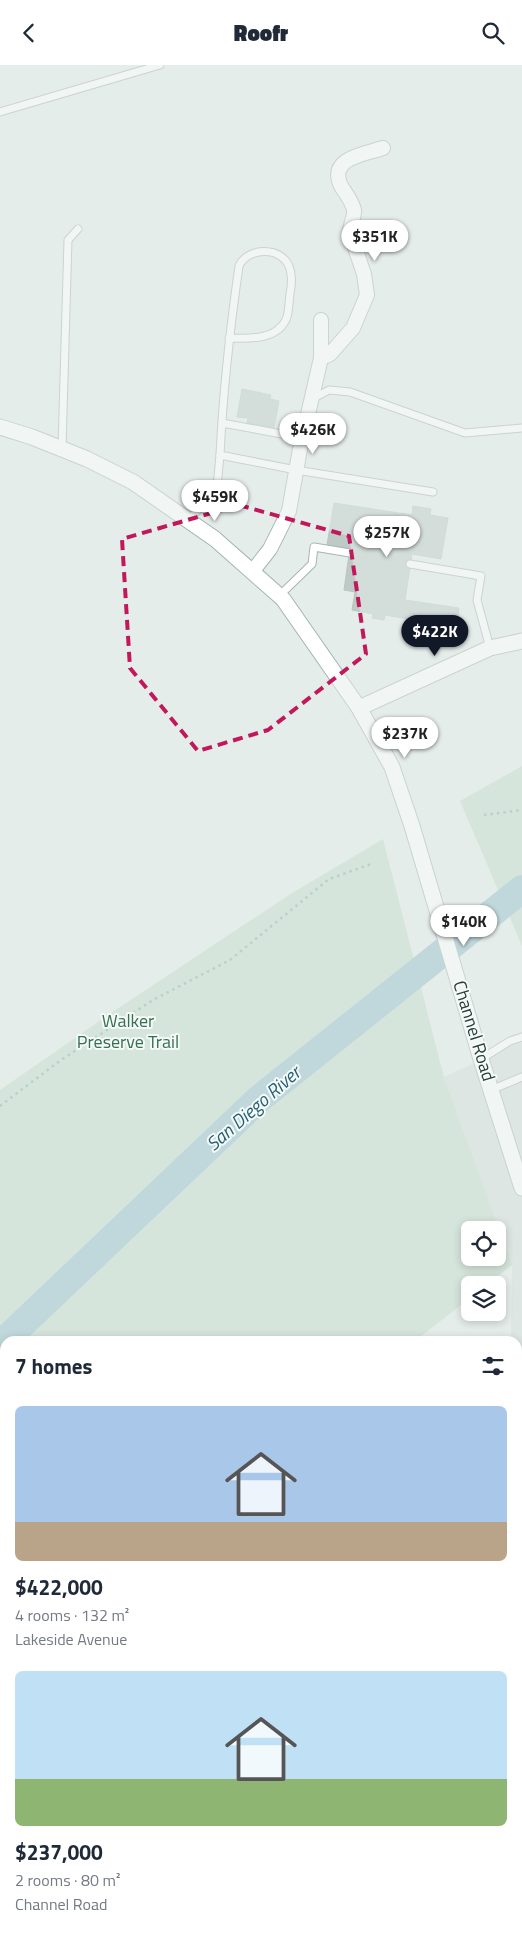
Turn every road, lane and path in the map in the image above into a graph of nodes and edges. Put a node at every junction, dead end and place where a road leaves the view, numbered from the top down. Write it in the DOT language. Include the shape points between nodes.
graph roads {
  1 [pos="160,65"];
  2 [pos="0,112"];
  3 [pos="383,148"];
  4 [pos="78,229"];
  5 [pos="321,320"];
  6 [pos="229,338"];
  7 [pos="322,358"];
  8 [pos="312,399"];
  9 [pos="222,423"];
  10 [pos="0,427"];
  11 [pos="522,428"];
  12 [pos="302,438"];
  13 [pos="62,449"];
  14 [pos="220,455"];
  15 [pos="296,470"];
  16 [pos="433,492"];
  17 [pos="188,521"];
  18 [pos="350,553"];
  19 [pos="410,564"];
  20 [pos="252,572"];
  21 [pos="279,596"];
  22 [pos="522,641"];
  23 [pos="490,648"];
  24 [pos="360,708"];
  25 [pos="522,810"];
  26 [pos="484,815"];
  27 [pos="374,863"];
  28 [pos="522,1037"];
  29 [pos="481,1059"];
  30 [pos="522,1077"];
  31 [pos="491,1090"];
  32 [pos="0,1106"];
  33 [pos="519,1169"];
  34 [pos="522,1188"];
  1 -- 2 [label="lane"];
  3 -- 7 [label="street" via="344,161 339,171 338,177 352,203 354,214 350,233 364,274 367,295 353,328 330,354"];
  4 -- 13 [label="lane" via="68,240"];
  5 -- 7 [label="street"];
  6 -- 6 [label="lane" via="242,259 253,252 275,254 285,259 292,284 287,317 282,325 262,337"];
  6 -- 9 [label="lane"];
  7 -- 8 [label="street"];
  8 -- 11 [label="lane" via="329,390 350,392 465,433"];
  8 -- 12 [label="street"];
  9 -- 12 [label="lane"];
  9 -- 14 [label="lane"];
  10 -- 13 [label="main road, Channel Road"];
  12 -- 15 [label="street"];
  13 -- 17 [label="main road, Channel Road" via="133,483"];
  14 -- 15 [label="lane"];
  14 -- 17 [label="lane" via="214,491"];
  15 -- 16 [label="lane"];
  15 -- 20 [label="street" via="289,511 270,549"];
  17 -- 20 [label="main road, Channel Road"];
  18 -- 21 [label="lane" via="314,547 312,564"];
  19 -- 23 [label="lane" via="481,576 477,600"];
  20 -- 21 [label="main road, Channel Road"];
  21 -- 24 [label="main road, Channel Road"];
  22 -- 23 [label="main road"];
  23 -- 24 [label="main road"];
  24 -- 29 [label="main road, Channel Road" via="392,767"];
  25 -- 26 [label="path"];
  27 -- 32 [label="path" via="329,879 230,960 153,1000 61,1060"];
  28 -- 29 [label="lane"];
  29 -- 31 [label="main road, Channel Road"];
  30 -- 31 [label="lane"];
  31 -- 33 [label="main road, Channel Road"];
  33 -- 34 [label="main road, Channel Road"];
}
